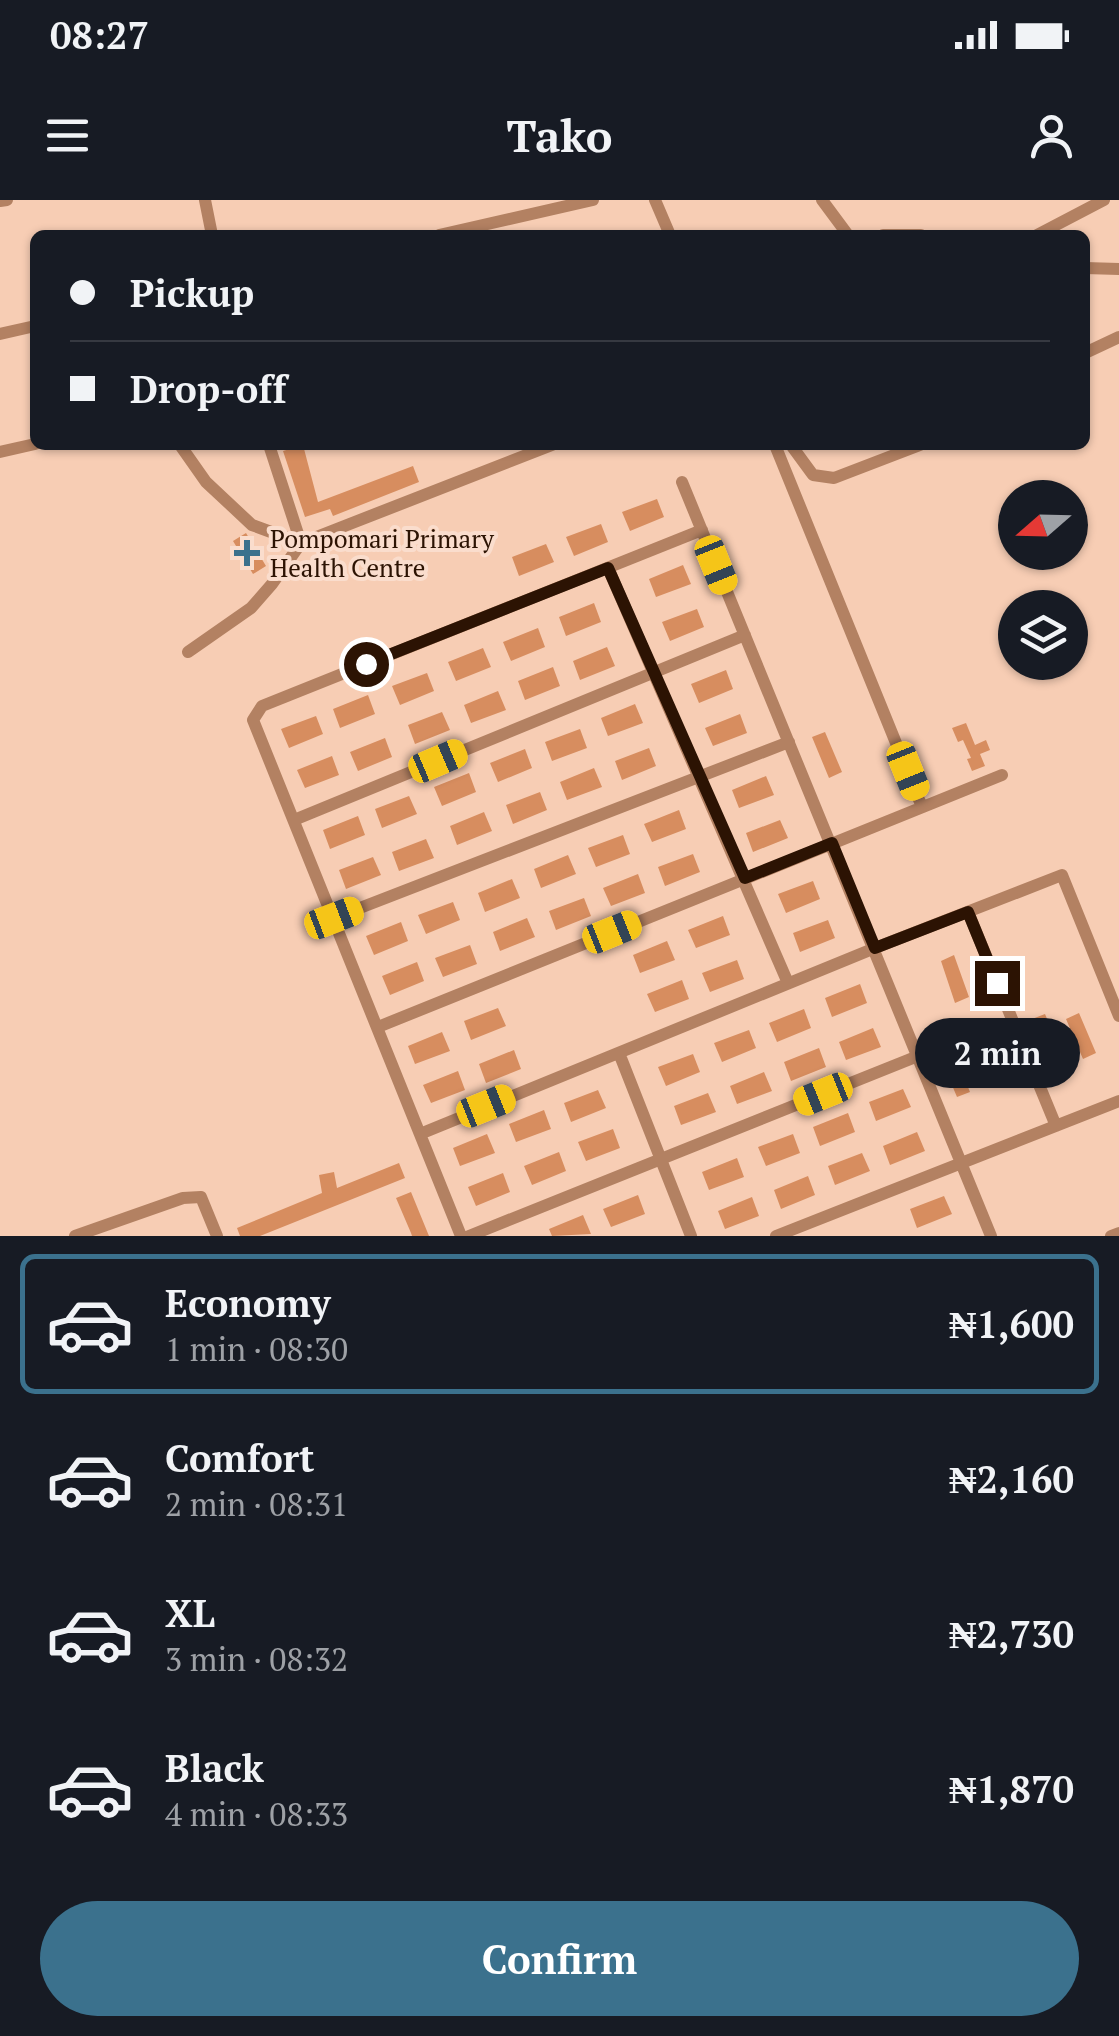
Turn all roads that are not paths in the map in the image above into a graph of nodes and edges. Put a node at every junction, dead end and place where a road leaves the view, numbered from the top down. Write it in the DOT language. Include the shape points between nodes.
graph roads {
  1 [pos="205,200"];
  2 [pos="593,200"];
  3 [pos="655,200"];
  4 [pos="822,200"];
  5 [pos="1104,200"];
  6 [pos="211,230"];
  7 [pos="461,230"];
  8 [pos="668,230"];
  9 [pos="844,230"];
  10 [pos="1047,230"];
  11 [pos="1090,268"];
  12 [pos="1119,269"];
  13 [pos="30,327"];
  14 [pos="0,334"];
  15 [pos="1119,338"];
  16 [pos="1090,351"];
  17 [pos="30,445"];
  18 [pos="184,450"];
  19 [pos="272,450"];
  20 [pos="539,450"];
  21 [pos="777,450"];
  22 [pos="795,450"];
  23 [pos="907,450"];
  24 [pos="0,452"];
  25 [pos="682,482"];
  26 [pos="702,530"];
  27 [pos="301,543"];
  28 [pos="608,568"];
  29 [pos="745,635"];
  30 [pos="188,652"];
  31 [pos="655,672"];
  32 [pos="790,742"];
  33 [pos="1002,775"];
  34 [pos="701,776"];
  35 [pos="922,807"];
  36 [pos="294,820"];
  37 [pos="832,843"];
  38 [pos="745,878"];
  39 [pos="968,912"];
  40 [pos="334,918"];
  41 [pos="875,948"];
  42 [pos="788,983"];
  43 [pos="1115,996"];
  44 [pos="1119,1016"];
  45 [pos="378,1027"];
  46 [pos="619,1052"];
  47 [pos="918,1056"];
  48 [pos="1119,1101"];
  49 [pos="1056,1126"];
  50 [pos="420,1134"];
  51 [pos="661,1159"];
  52 [pos="962,1163"];
  53 [pos="1119,1233"];
  54 [pos="75,1236"];
  55 [pos="217,1236"];
  56 [pos="461,1236"];
  57 [pos="469,1236"];
  58 [pos="691,1236"];
  59 [pos="776,1236"];
  60 [pos="991,1236"];
  61 [pos="1112,1236"];
  1 -- 6 [label="street"];
  2 -- 7 [label="street"];
  3 -- 8 [label="street"];
  4 -- 9 [label="street"];
  5 -- 10 [label="street"];
  11 -- 12 [label="street"];
  13 -- 14 [label="street"];
  15 -- 16 [label="street"];
  17 -- 24 [label="street"];
  18 -- 27 [label="street" via="252,525"];
  19 -- 27 [label="street"];
  20 -- 27 [label="street"];
  21 -- 35 [label="street"];
  22 -- 23 [label="street" via="814,475 834,478"];
  25 -- 26 [label="street"];
  26 -- 28 [label="street"];
  26 -- 29 [label="street"];
  27 -- 30 [label="street" via="251,608"];
  28 -- 31 [label="street"];
  28 -- 36 [label="street" via="262,706 254,720"];
  29 -- 31 [label="street"];
  29 -- 32 [label="street"];
  31 -- 34 [label="street"];
  31 -- 36 [label="street"];
  32 -- 34 [label="street"];
  32 -- 37 [label="street"];
  33 -- 35 [label="street"];
  34 -- 38 [label="street"];
  34 -- 40 [label="street"];
  35 -- 37 [label="street"];
  36 -- 40 [label="street"];
  37 -- 38 [label="street"];
  37 -- 41 [label="street"];
  38 -- 42 [label="street"];
  38 -- 45 [label="street"];
  39 -- 41 [label="street"];
  39 -- 43 [label="street" via="1062,875"];
  39 -- 49 [label="street"];
  40 -- 45 [label="street"];
  41 -- 42 [label="street"];
  41 -- 47 [label="street"];
  42 -- 46 [label="street"];
  43 -- 44 [label="street"];
  45 -- 50 [label="street"];
  46 -- 50 [label="street"];
  46 -- 51 [label="street"];
  47 -- 51 [label="street"];
  47 -- 52 [label="street"];
  48 -- 49 [label="street"];
  49 -- 52 [label="street"];
  50 -- 56 [label="street"];
  51 -- 57 [label="street"];
  51 -- 58 [label="street"];
  52 -- 59 [label="street"];
  52 -- 60 [label="street"];
  53 -- 61 [label="street"];
  54 -- 55 [label="street" via="182,1198 201,1198"];
}
